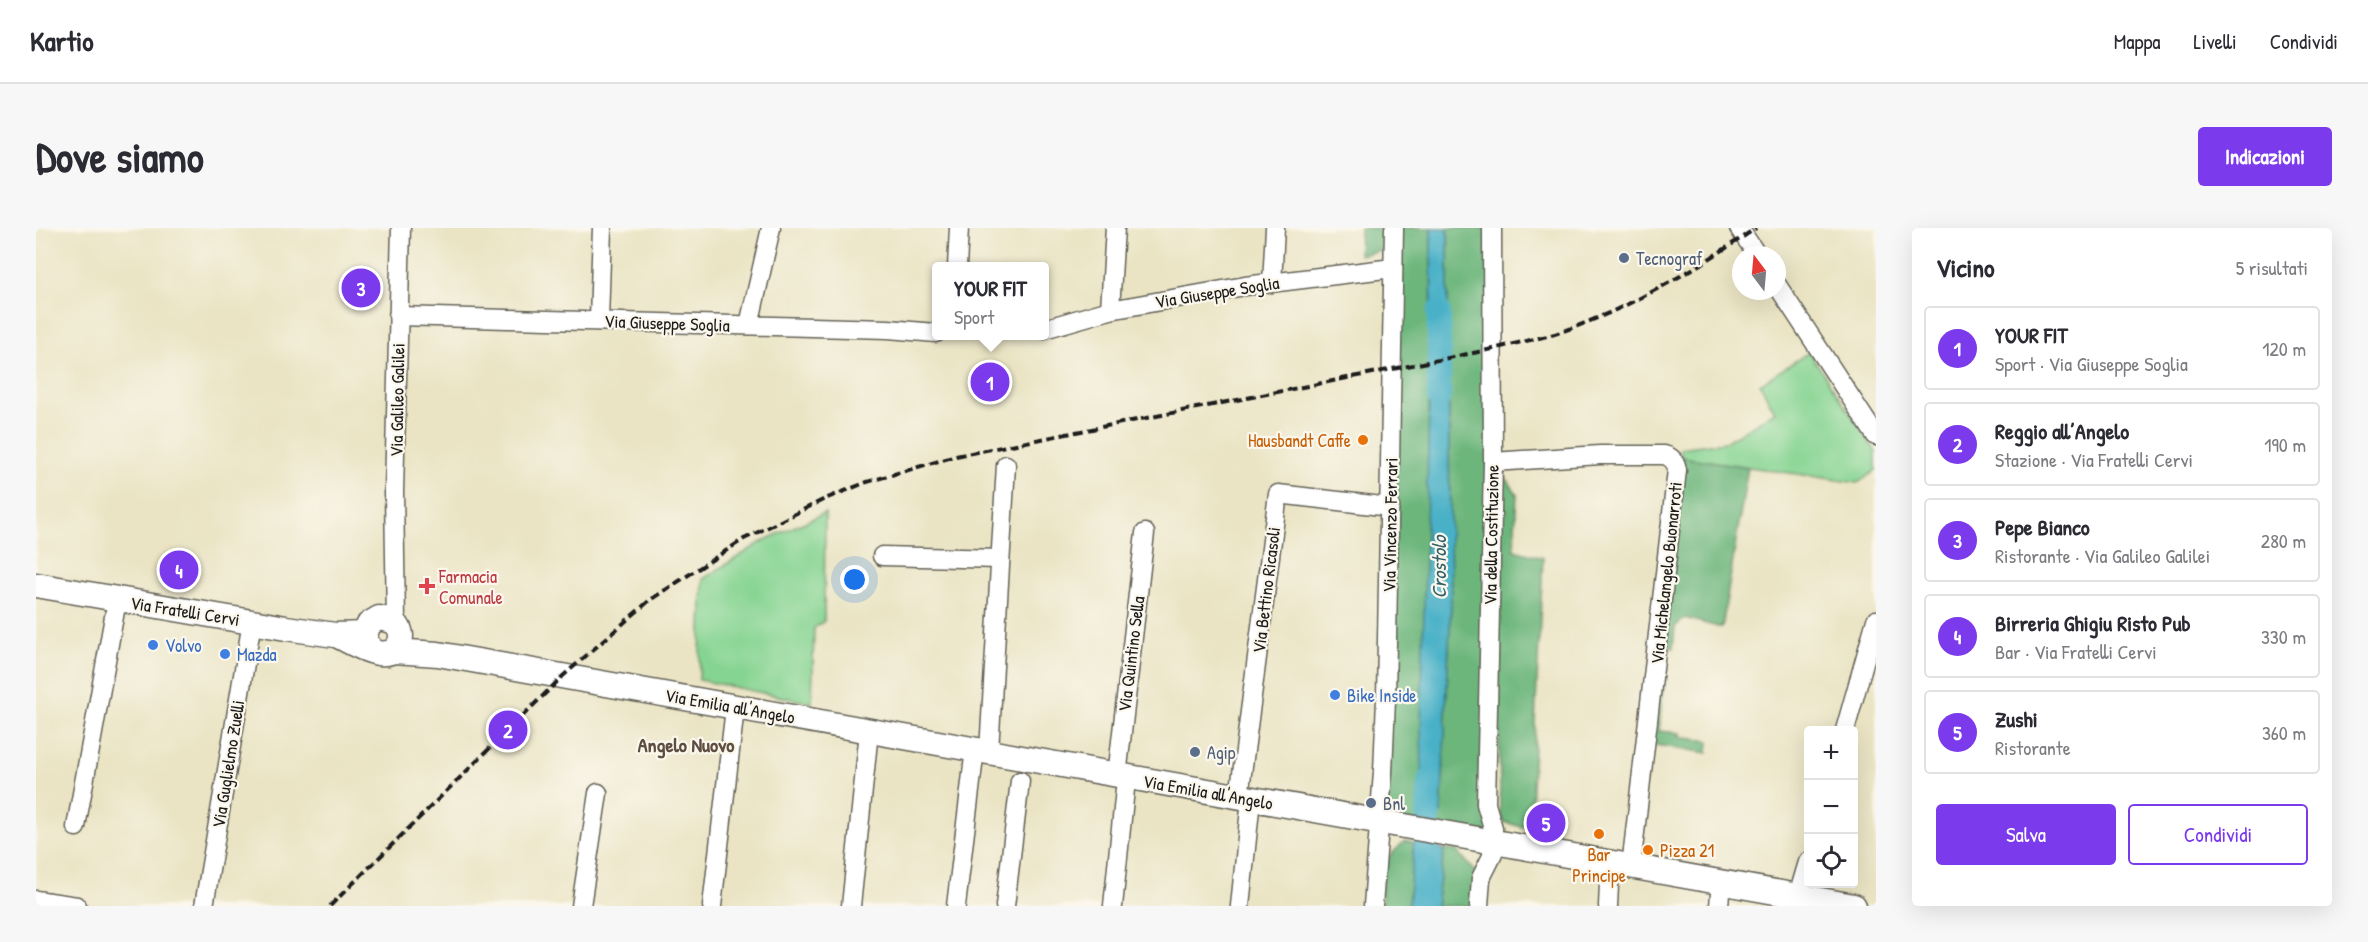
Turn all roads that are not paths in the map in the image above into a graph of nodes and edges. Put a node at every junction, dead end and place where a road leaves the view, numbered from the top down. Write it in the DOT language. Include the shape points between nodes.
graph roads {
  1 [pos="401,228"];
  2 [pos="602,228"];
  3 [pos="771,228"];
  4 [pos="959,228"];
  5 [pos="1115,228"];
  6 [pos="1275,228"];
  7 [pos="1394,228"];
  8 [pos="1492,228"];
  9 [pos="1738,228"];
  10 [pos="1751,246"];
  11 [pos="957,262"];
  12 [pos="1393,268"];
  13 [pos="1272,283"];
  14 [pos="1786,299"];
  15 [pos="1110,310"];
  16 [pos="398,316"];
  17 [pos="599,320"];
  18 [pos="749,325"];
  19 [pos="1049,328"];
  20 [pos="932,333"];
  21 [pos="1876,436"];
  22 [pos="1493,462"];
  23 [pos="1006,465"];
  24 [pos="1390,507"];
  25 [pos="1145,533"];
  26 [pos="882,556"];
  27 [pos="1000,559"];
  28 [pos="36,585"];
  29 [pos="117,600"];
  30 [pos="1876,620"];
  31 [pos="252,622"];
  32 [pos="384,636"];
  33 [pos="563,676"];
  34 [pos="735,708"];
  35 [pos="1846,726"];
  36 [pos="869,730"];
  37 [pos="982,750"];
  38 [pos="1020,781"];
  39 [pos="1121,782"];
  40 [pos="598,793"];
  41 [pos="1245,798"];
  42 [pos="1379,821"];
  43 [pos="76,827"];
  44 [pos="1493,842"];
  45 [pos="1621,865"];
  46 [pos="1804,878"];
  47 [pos="1721,881"];
  48 [pos="36,900"];
  49 [pos="1797,901"];
  50 [pos="77,906"];
  51 [pos="204,906"];
  52 [pos="581,906"];
  53 [pos="712,906"];
  54 [pos="851,906"];
  55 [pos="956,906"];
  56 [pos="1005,906"];
  57 [pos="1113,906"];
  58 [pos="1240,906"];
  59 [pos="1372,906"];
  60 [pos="1479,906"];
  61 [pos="1608,906"];
  62 [pos="1719,906"];
  63 [pos="1854,906"];
  1 -- 16 [label="street, Via Galileo Galilei"];
  2 -- 17 [label="street"];
  3 -- 18 [label="street"];
  4 -- 11 [label="street"];
  5 -- 15 [label="street"];
  6 -- 13 [label="street"];
  7 -- 12 [label="street, Via Vincenzo Ferrari"];
  8 -- 22 [label="street, Via della Costituzione"];
  9 -- 10 [label="street"];
  12 -- 13 [label="street, Via Giuseppe Soglia"];
  12 -- 24 [label="street, Via Vincenzo Ferrari"];
  13 -- 15 [label="street, Via Giuseppe Soglia"];
  14 -- 21 [label="street"];
  15 -- 19 [label="street, Via Giuseppe Soglia"];
  16 -- 17 [label="street, Via Giuseppe Soglia"];
  16 -- 32 [label="street, Via Galileo Galilei" via="394,572 397,601"];
  17 -- 18 [label="street, Via Giuseppe Soglia"];
  18 -- 20 [label="street, Via Giuseppe Soglia"];
  22 -- 44 [label="street, Via della Costituzione" via="1486,804"];
  22 -- 45 [label="street, Via Michelangelo Buonarroti" via="1664,455 1676,465 1660,628"];
  23 -- 27 [label="street"];
  24 -- 41 [label="street, Via Bettino Ricasoli" via="1278,494"];
  24 -- 42 [label="street, Via Vincenzo Ferrari" via="1385,739"];
  25 -- 39 [label="street, Via Quintino Sella"];
  26 -- 27 [label="street"];
  27 -- 37 [label="street"];
  28 -- 29 [label="main road, Via Fratelli Cervi"];
  29 -- 31 [label="main road, Via Fratelli Cervi"];
  29 -- 43 [label="street"];
  30 -- 35 [label="street"];
  31 -- 32 [label="main road, Via Fratelli Cervi" via="335,635"];
  31 -- 51 [label="street, Via Guglielmo Zuelli"];
  32 -- 33 [label="main road, Via Fratelli Cervi" via="438,654"];
  33 -- 34 [label="main road, Via Emilia all'Angelo"];
  34 -- 36 [label="main road, Via Emilia all'Angelo"];
  34 -- 53 [label="street"];
  36 -- 37 [label="main road, Via Emilia all'Angelo"];
  36 -- 54 [label="street"];
  37 -- 39 [label="main road, Via Emilia all'Angelo"];
  37 -- 55 [label="street"];
  38 -- 56 [label="street"];
  39 -- 41 [label="main road, Via Emilia all'Angelo"];
  39 -- 57 [label="street, Via Quintino Sella"];
  40 -- 52 [label="street"];
  41 -- 42 [label="main road, Via Emilia all'Angelo"];
  41 -- 58 [label="street"];
  42 -- 44 [label="main road, Via Emilia all'Angelo"];
  42 -- 59 [label="street, Via Vincenzo Ferrari"];
  44 -- 45 [label="main road, Via Emilia all'Angelo"];
  44 -- 60 [label="street" via="1493,854 1481,878"];
  45 -- 47 [label="main road, Via Emilia all'Angelo"];
  45 -- 61 [label="street"];
  46 -- 49 [label="street"];
  47 -- 49 [label="main road, Via Emilia all'Angelo"];
  47 -- 62 [label="street"];
  48 -- 50 [label="street"];
  49 -- 63 [label="main road, Via Emilia all'Angelo"];
}
